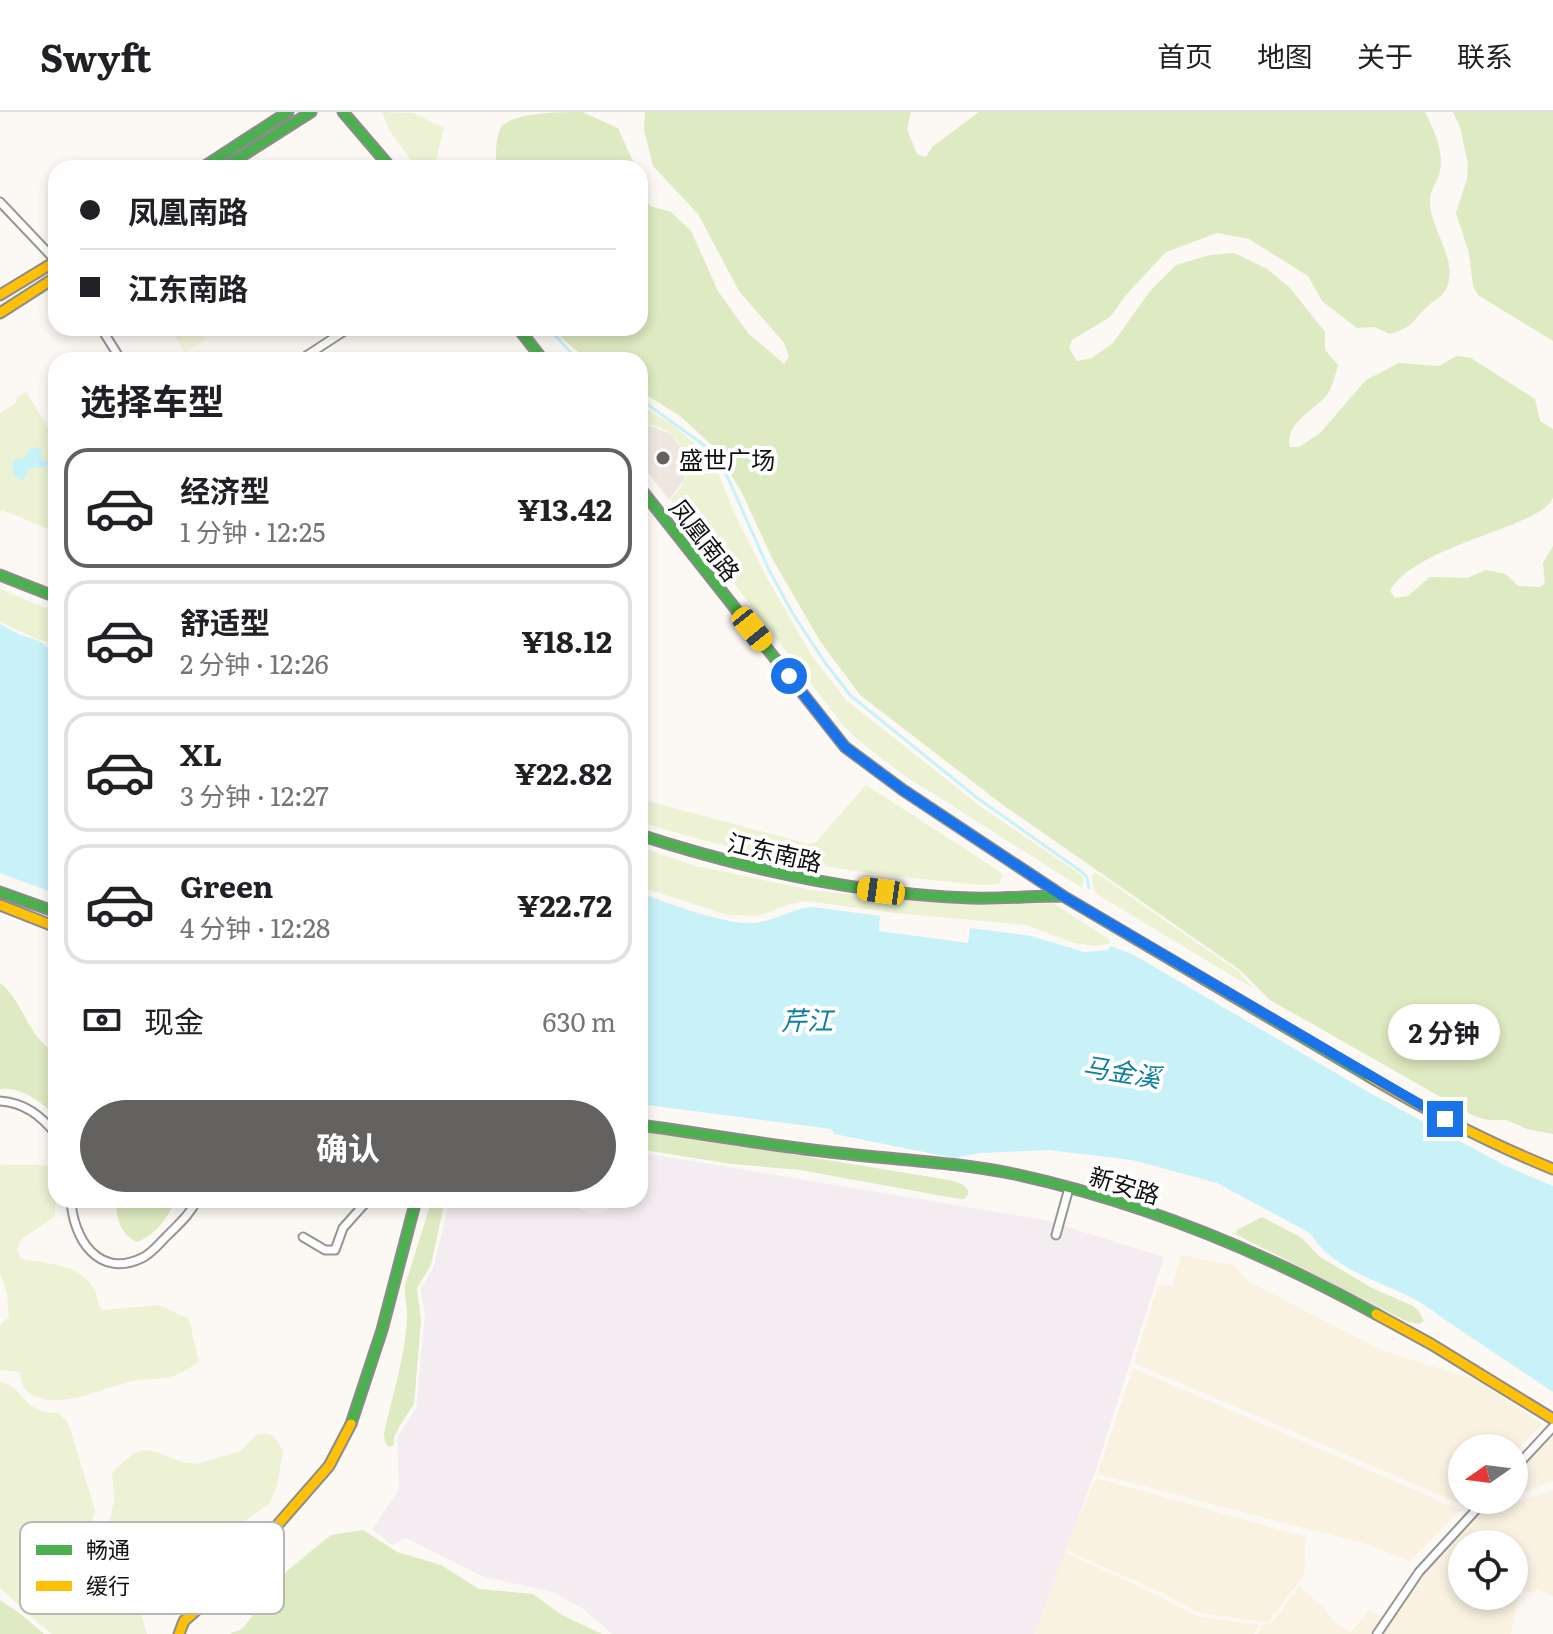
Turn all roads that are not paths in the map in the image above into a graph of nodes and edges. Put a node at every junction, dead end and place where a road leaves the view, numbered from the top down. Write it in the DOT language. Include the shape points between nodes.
graph roads {
  1 [pos="288,112"];
  2 [pos="311,112"];
  3 [pos="343,112"];
  4 [pos="214,160"];
  5 [pos="236,160"];
  6 [pos="384,160"];
  7 [pos="0,202"];
  8 [pos="48,253"];
  9 [pos="48,266"];
  10 [pos="48,282"];
  11 [pos="0,295"];
  12 [pos="0,313"];
  13 [pos="337,336"];
  14 [pos="524,336"];
  15 [pos="312,352"];
  16 [pos="537,352"];
  17 [pos="648,498"];
  18 [pos="0,575"];
  19 [pos="48,594"];
  20 [pos="648,838"];
  21 [pos="0,892"];
  22 [pos="1063,896"];
  23 [pos="0,905"];
  24 [pos="48,909"];
  25 [pos="48,924"];
  26 [pos="0,1101"];
  27 [pos="648,1126"];
  28 [pos="48,1127"];
  29 [pos="1553,1169"];
  30 [pos="1069,1188"];
  31 [pos="72,1208"];
  32 [pos="193,1208"];
  33 [pos="361,1208"];
  34 [pos="414,1208"];
  35 [pos="1056,1235"];
  36 [pos="303,1237"];
  37 [pos="1553,1419"];
  38 [pos="1553,1427"];
  39 [pos="1528,1454"];
  40 [pos="1472,1514"];
  41 [pos="280,1522"];
  42 [pos="192,1614"];
  43 [pos="179,1634"];
  44 [pos="1377,1634"];
  1 -- 4 [label="main road"];
  2 -- 5 [label="main road"];
  3 -- 6 [label="main road"];
  7 -- 8 [label="street"];
  9 -- 11 [label="main road"];
  10 -- 12 [label="main road"];
  13 -- 15 [label="street"];
  14 -- 16 [label="main road"];
  17 -- 22 [label="main road, 凤凰南路" via="845,747"];
  18 -- 19 [label="main road"];
  20 -- 22 [label="main road, 江东南路" via="808,881 971,898"];
  21 -- 24 [label="main road"];
  22 -- 29 [label="main road" via="1417,1105"];
  23 -- 25 [label="main road"];
  26 -- 28 [label="street" via="28,1108"];
  27 -- 30 [label="main road, 新安路" via="980,1170"];
  30 -- 35 [label="street"];
  30 -- 37 [label="main road, 新安路" via="1169,1219 1276,1263 1472,1366"];
  31 -- 32 [label="street" via="83,1244 114,1263 146,1256"];
  33 -- 36 [label="street" via="343,1228 335,1250"];
  34 -- 41 [label="main road" via="356,1414 329,1466"];
  38 -- 39 [label="street"];
  40 -- 44 [label="street" via="1419,1572"];
  42 -- 43 [label="main road"];
}
